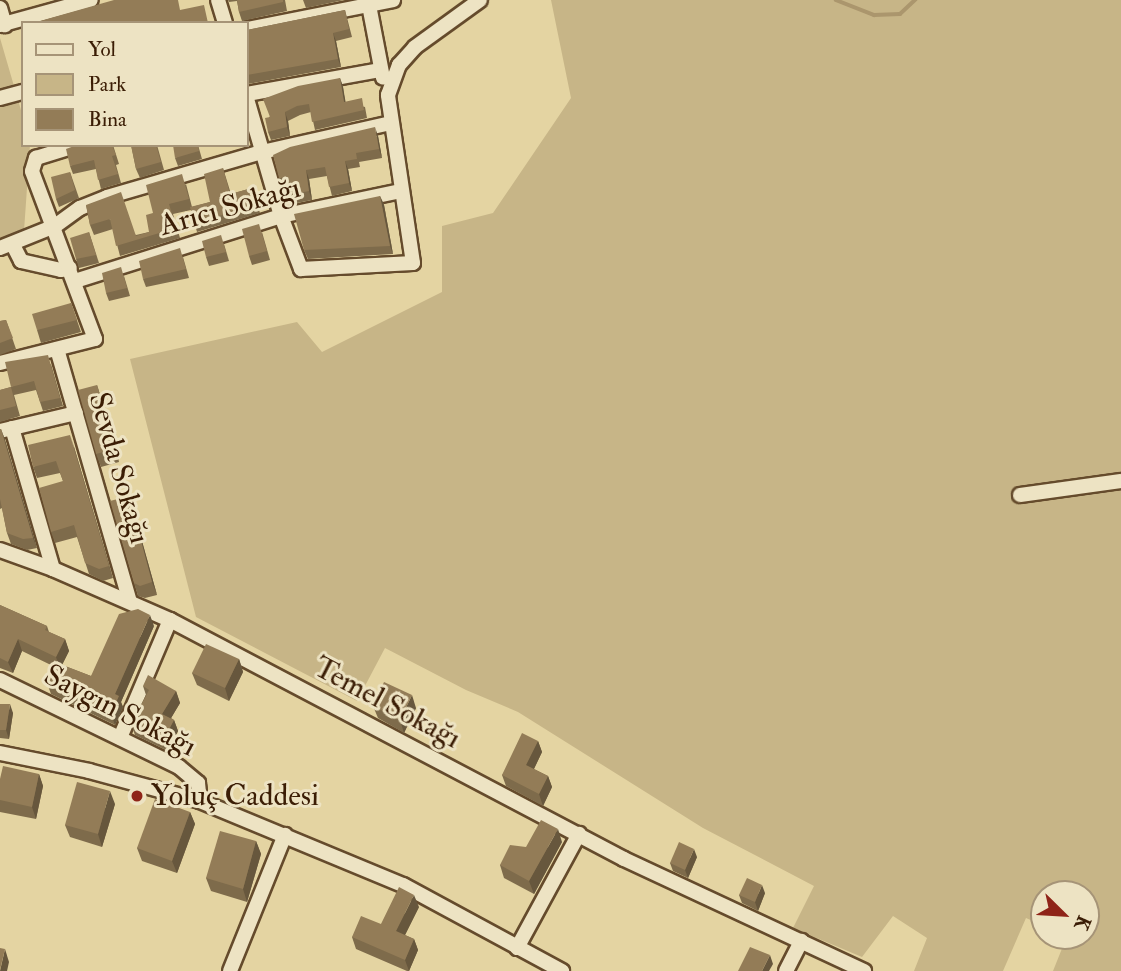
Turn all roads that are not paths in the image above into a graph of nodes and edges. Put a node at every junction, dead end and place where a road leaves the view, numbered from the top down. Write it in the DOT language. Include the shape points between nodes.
graph roads {
  1 [pos="90,0"];
  2 [pos="218,0"];
  3 [pos="393,0"];
  4 [pos="480,0"];
  5 [pos="368,2"];
  6 [pos="0,8"];
  7 [pos="224,21"];
  8 [pos="2,25"];
  9 [pos="248,29"];
  10 [pos="381,70"];
  11 [pos="21,93"];
  12 [pos="248,96"];
  13 [pos="388,96"];
  14 [pos="0,98"];
  15 [pos="248,100"];
  16 [pos="391,122"];
  17 [pos="72,147"];
  18 [pos="262,152"];
  19 [pos="401,191"];
  20 [pos="281,216"];
  21 [pos="55,226"];
  22 [pos="6,246"];
  23 [pos="72,275"];
  24 [pos="57,349"];
  25 [pos="0,363"];
  26 [pos="76,413"];
  27 [pos="6,429"];
  28 [pos="1121,481"];
  29 [pos="1020,495"];
  30 [pos="0,550"];
  31 [pos="53,569"];
  32 [pos="131,601"];
  33 [pos="170,620"];
  34 [pos="0,680"];
  35 [pos="120,738"];
  36 [pos="0,753"];
  37 [pos="200,801"];
  38 [pos="579,834"];
  39 [pos="285,835"];
  40 [pos="801,941"];
  41 [pos="517,948"];
  42 [pos="230,971"];
  43 [pos="562,971"];
  44 [pos="786,971"];
  45 [pos="864,971"];
  1 -- 8 [label="street"];
  2 -- 7 [label="street"];
  3 -- 5 [label="street"];
  4 -- 13 [label="street" via="415,47 400,65"];
  5 -- 9 [label="street"];
  5 -- 10 [label="street"];
  6 -- 8 [label="street"];
  10 -- 12 [label="street"];
  10 -- 13 [label="street"];
  11 -- 14 [label="street"];
  13 -- 16 [label="street"];
  15 -- 18 [label="street"];
  16 -- 18 [label="street"];
  16 -- 19 [label="street"];
  17 -- 21 [label="street" via="36,158 32,172"];
  18 -- 20 [label="street"];
  18 -- 21 [label="street" via="107,197 80,208"];
  19 -- 20 [label="street, Arıcı Sokağı"];
  19 -- 20 [label="street" via="413,263 301,269"];
  20 -- 23 [label="street, Arıcı Sokağı"];
  21 -- 22 [label="street"];
  21 -- 23 [label="street"];
  22 -- 23 [label="street" via="21,261"];
  23 -- 24 [label="street" via="95,339"];
  24 -- 25 [label="street"];
  24 -- 26 [label="street, Sevda Sokağı"];
  26 -- 27 [label="street"];
  26 -- 32 [label="street, Sevda Sokağı"];
  27 -- 31 [label="street"];
  28 -- 29 [label="street"];
  30 -- 31 [label="street, Temel Sokağı"];
  31 -- 32 [label="street, Temel Sokağı"];
  32 -- 33 [label="street, Temel Sokağı"];
  33 -- 35 [label="street"];
  33 -- 38 [label="street, Temel Sokağı"];
  34 -- 35 [label="street, Saygın Sokağı"];
  35 -- 37 [label="street, Saygın Sokağı" via="179,766 198,783"];
  36 -- 37 [label="street"];
  37 -- 39 [label="street"];
  38 -- 40 [label="street, Temel Sokağı"];
  38 -- 41 [label="street"];
  39 -- 41 [label="street" via="404,885"];
  39 -- 42 [label="street"];
  40 -- 44 [label="street"];
  40 -- 45 [label="street"];
  41 -- 43 [label="street"];
}
